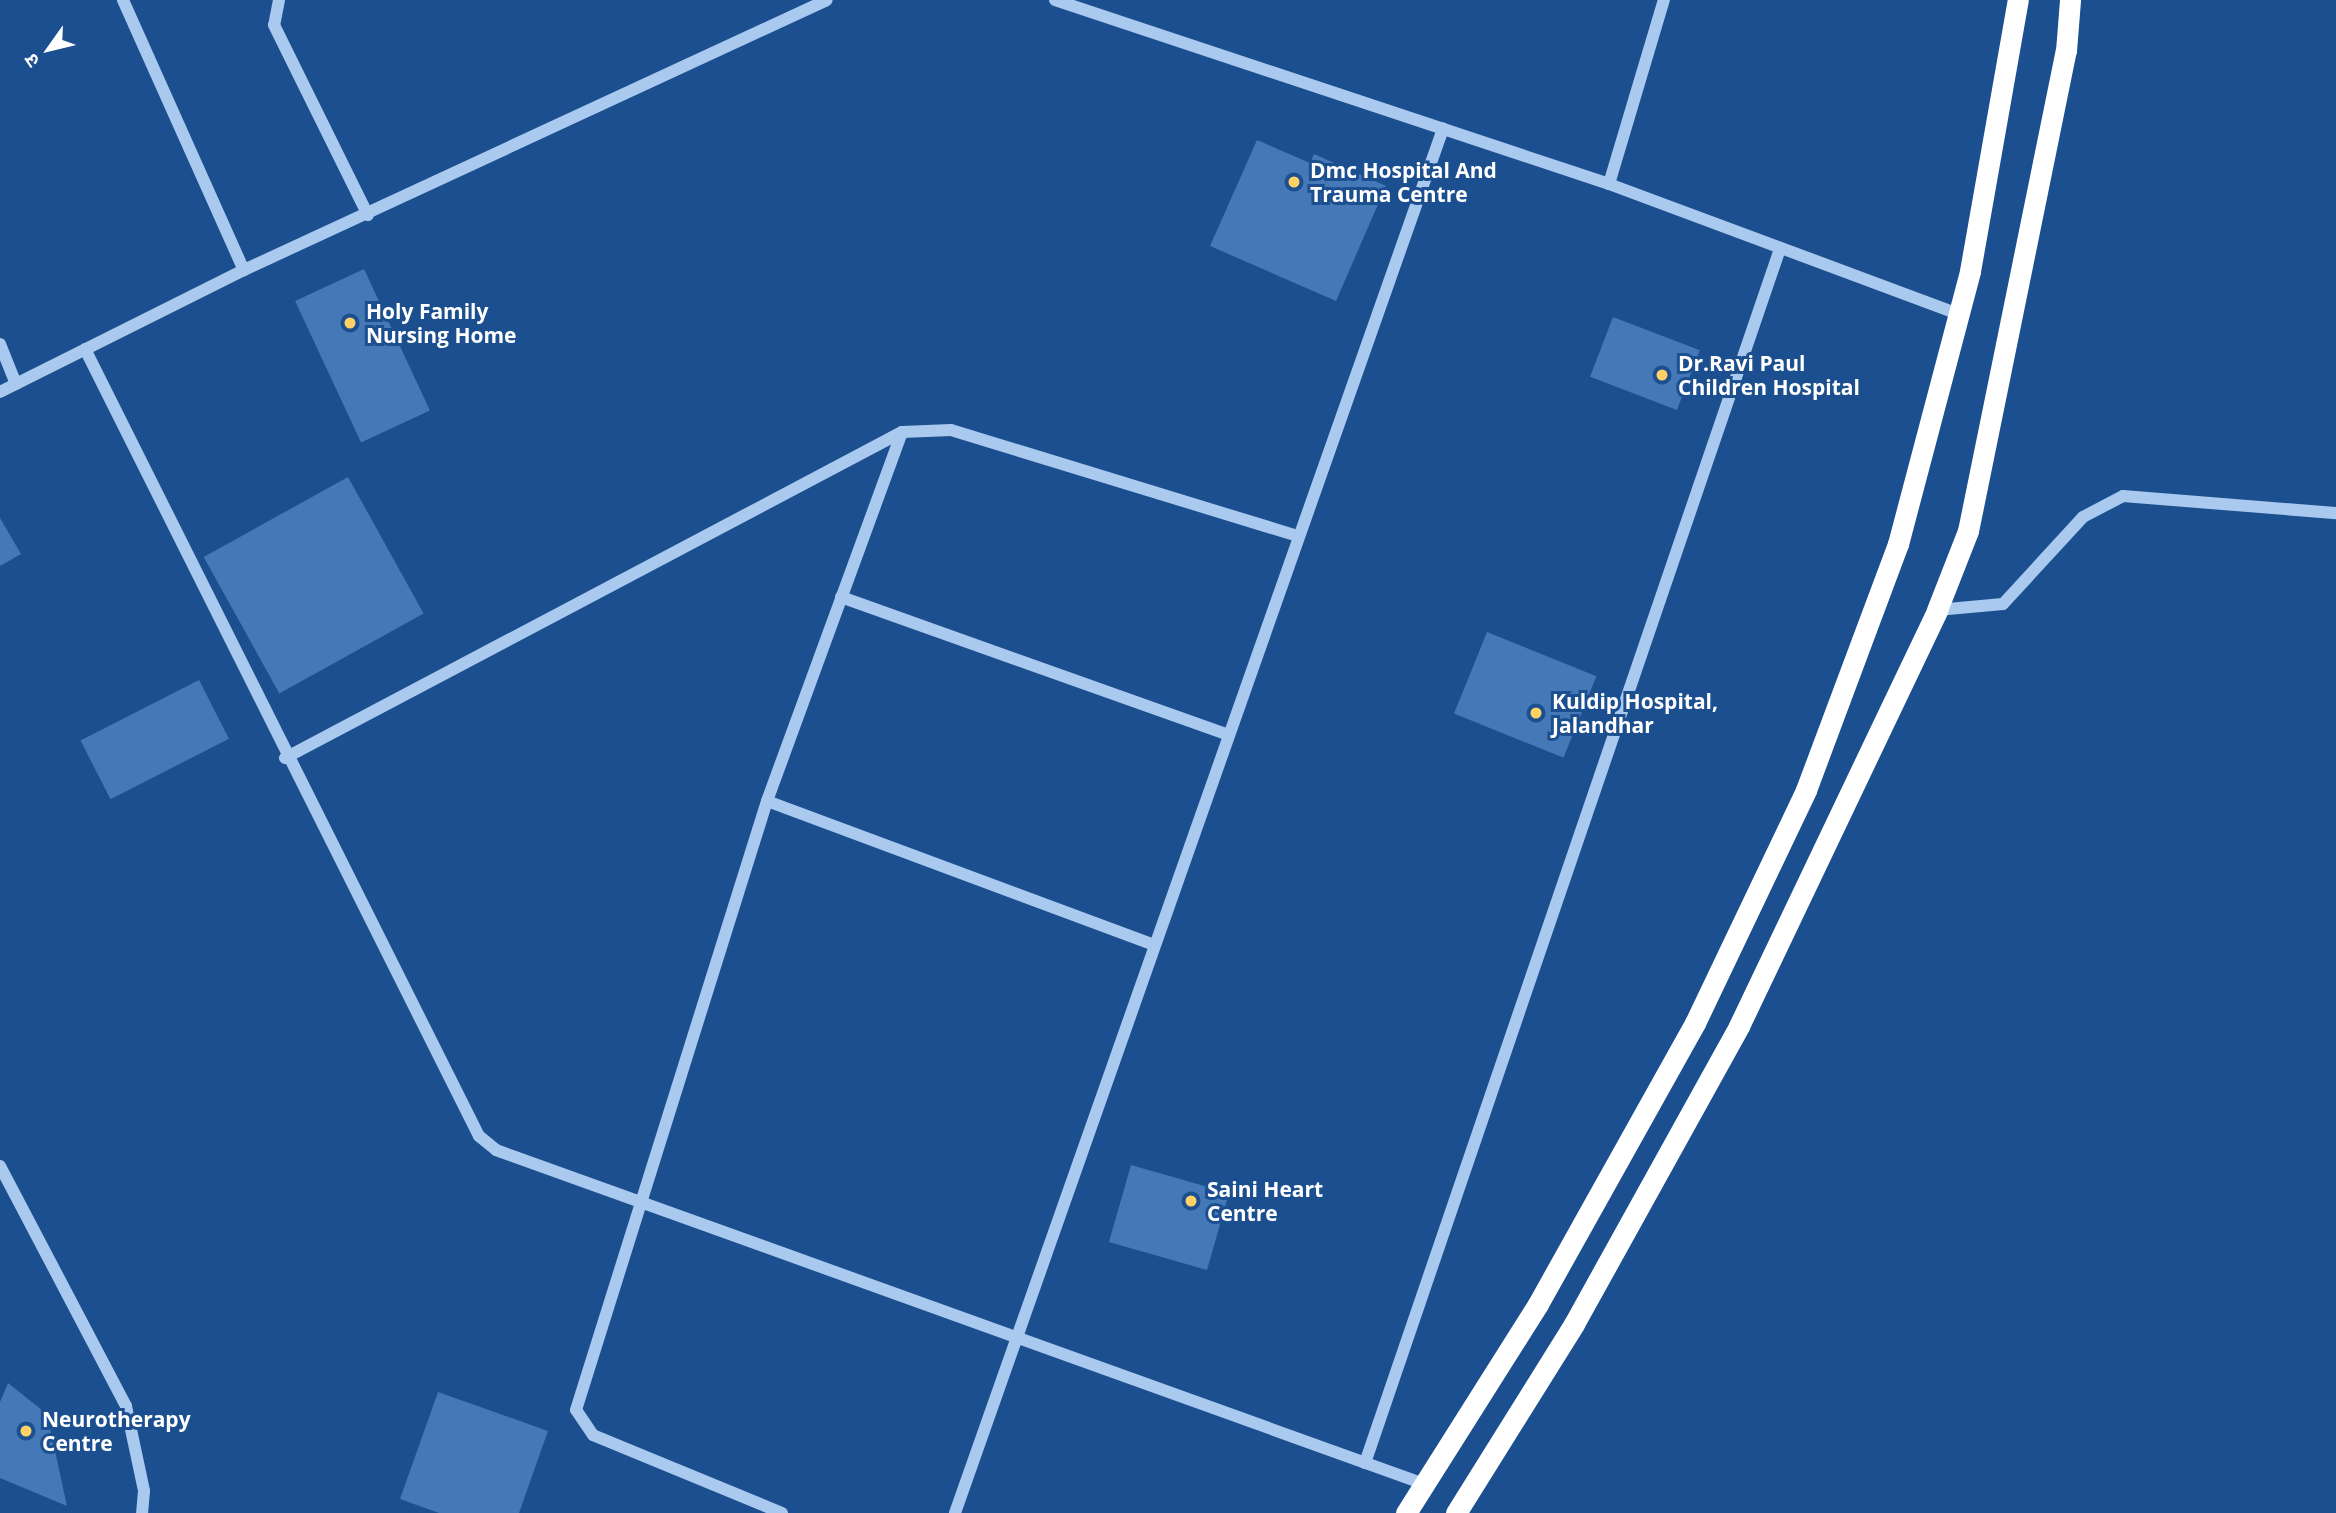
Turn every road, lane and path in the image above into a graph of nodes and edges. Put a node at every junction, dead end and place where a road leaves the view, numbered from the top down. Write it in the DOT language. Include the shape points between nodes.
graph roads {
  1 [pos="123,0"];
  2 [pos="279,0"];
  3 [pos="827,0"];
  4 [pos="1055,0"];
  5 [pos="1664,0"];
  6 [pos="2018,0"];
  7 [pos="2070,0"];
  8 [pos="808,4"];
  9 [pos="1443,129"];
  10 [pos="1609,184"];
  11 [pos="368,215"];
  12 [pos="1780,249"];
  13 [pos="244,270"];
  14 [pos="1959,314"];
  15 [pos="0,344"];
  16 [pos="85,349"];
  17 [pos="16,384"];
  18 [pos="0,392"];
  19 [pos="902,432"];
  20 [pos="2336,513"];
  21 [pos="1298,536"];
  22 [pos="841,597"];
  23 [pos="1937,610"];
  24 [pos="1226,734"];
  25 [pos="285,758"];
  26 [pos="767,801"];
  27 [pos="1151,944"];
  28 [pos="0,1166"];
  29 [pos="645,1204"];
  30 [pos="1014,1336"];
  31 [pos="1365,1463"];
  32 [pos="1424,1484"];
  33 [pos="142,1513"];
  34 [pos="782,1513"];
  35 [pos="955,1513"];
  36 [pos="1406,1513"];
  37 [pos="1456,1513"];
  1 -- 13 [label="street"];
  2 -- 11 [label="street" via="274,25"];
  3 -- 8 [label="street"];
  4 -- 9 [label="street"];
  5 -- 10 [label="street"];
  6 -- 14 [label="highway" via="2013,55"];
  7 -- 23 [label="highway" via="2063,64 1968,531"];
  8 -- 11 [label="street"];
  9 -- 10 [label="street"];
  9 -- 21 [label="street"];
  10 -- 12 [label="street"];
  11 -- 13 [label="street"];
  12 -- 14 [label="street"];
  12 -- 31 [label="street"];
  13 -- 16 [label="street"];
  14 -- 32 [label="highway" via="1898,544 1806,790 1695,1023 1538,1304"];
  15 -- 17 [label="street"];
  16 -- 17 [label="street"];
  16 -- 25 [label="street"];
  17 -- 18 [label="street"];
  19 -- 21 [label="street" via="951,430"];
  19 -- 22 [label="street"];
  19 -- 25 [label="street"];
  20 -- 23 [label="street" via="2123,496 2082,517 2003,604"];
  21 -- 24 [label="street"];
  22 -- 24 [label="street"];
  22 -- 26 [label="street"];
  23 -- 37 [label="highway" via="1739,1026 1574,1324"];
  24 -- 27 [label="street"];
  25 -- 29 [label="street" via="479,1136 496,1150"];
  26 -- 27 [label="street"];
  26 -- 29 [label="street"];
  27 -- 30 [label="street"];
  28 -- 33 [label="street" via="126,1406 144,1491"];
  29 -- 30 [label="street"];
  29 -- 34 [label="street" via="578,1394 580,1424 593,1436"];
  30 -- 31 [label="street"];
  30 -- 35 [label="street"];
  31 -- 32 [label="street"];
  32 -- 36 [label="highway"];
}
